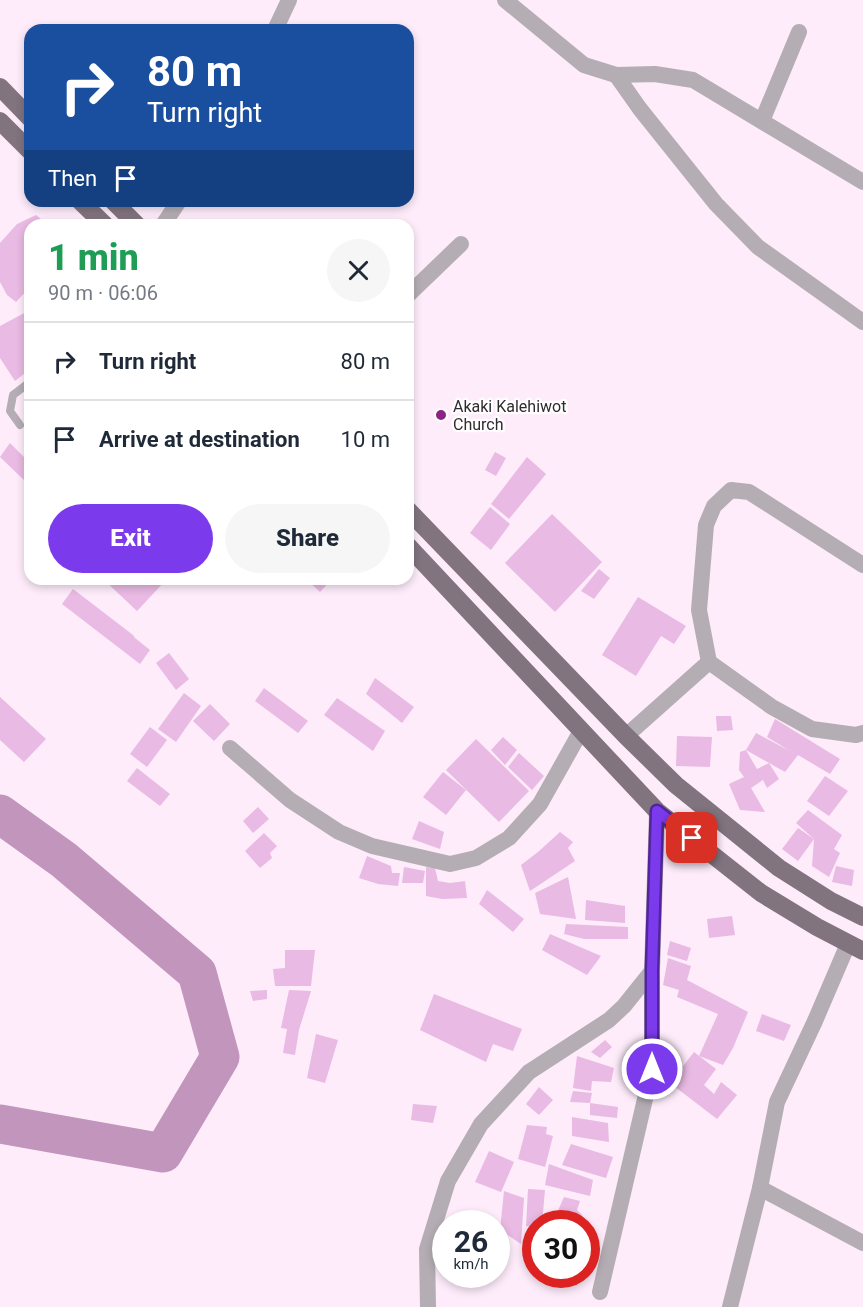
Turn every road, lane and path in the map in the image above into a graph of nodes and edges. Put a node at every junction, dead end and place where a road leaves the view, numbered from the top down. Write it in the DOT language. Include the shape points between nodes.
graph roads {
  1 [pos="289,0"];
  2 [pos="505,0"];
  3 [pos="278,24"];
  4 [pos="799,32"];
  5 [pos="616,75"];
  6 [pos="0,87"];
  7 [pos="24,112"];
  8 [pos="24,121"];
  9 [pos="762,121"];
  10 [pos="4,130"];
  11 [pos="24,146"];
  12 [pos="863,182"];
  13 [pos="86,207"];
  14 [pos="119,207"];
  15 [pos="99,219"];
  16 [pos="131,219"];
  17 [pos="461,244"];
  18 [pos="414,289"];
  19 [pos="863,322"];
  20 [pos="24,386"];
  21 [pos="20,425"];
  22 [pos="414,516"];
  23 [pos="414,552"];
  24 [pos="863,565"];
  25 [pos="709,662"];
  26 [pos="581,731"];
  27 [pos="863,733"];
  28 [pos="626,736"];
  29 [pos="230,748"];
  30 [pos="657,811"];
  31 [pos="863,917"];
  32 [pos="856,947"];
  33 [pos="652,970"];
  34 [pos="760,1188"];
  35 [pos="863,1243"];
  36 [pos="600,1292"];
  37 [pos="428,1307"];
  38 [pos="730,1307"];
  1 -- 3 [label="street"];
  2 -- 5 [label="street" via="584,65"];
  4 -- 9 [label="street"];
  5 -- 9 [label="street" via="655,74 693,80"];
  5 -- 19 [label="street" via="716,204 758,247"];
  6 -- 7 [label="main road"];
  8 -- 10 [label="lane"];
  9 -- 12 [label="street"];
  10 -- 11 [label="main road"];
  13 -- 15 [label="main road"];
  14 -- 16 [label="main road"];
  17 -- 18 [label="street"];
  20 -- 21 [label="lane" via="13,394 10,411"];
  22 -- 28 [label="main road"];
  23 -- 26 [label="main road"];
  24 -- 25 [label="street" via="749,492 731,490 714,506 706,525 699,610"];
  25 -- 27 [label="street" via="772,707 812,729"];
  25 -- 28 [label="street"];
  26 -- 29 [label="street" via="540,804 509,838 476,858 450,864 372,846 339,832 290,800"];
  26 -- 30 [label="main road"];
  28 -- 31 [label="main road" via="676,785 779,868"];
  30 -- 32 [label="main road" via="761,893"];
  30 -- 33 [label="street"];
  32 -- 34 [label="street" via="777,1102"];
  33 -- 36 [label="street" via="652,1069"];
  33 -- 37 [label="street" via="609,1020 529,1072 481,1124 448,1181 427,1249"];
  34 -- 35 [label="street"];
  34 -- 38 [label="street"];
}
